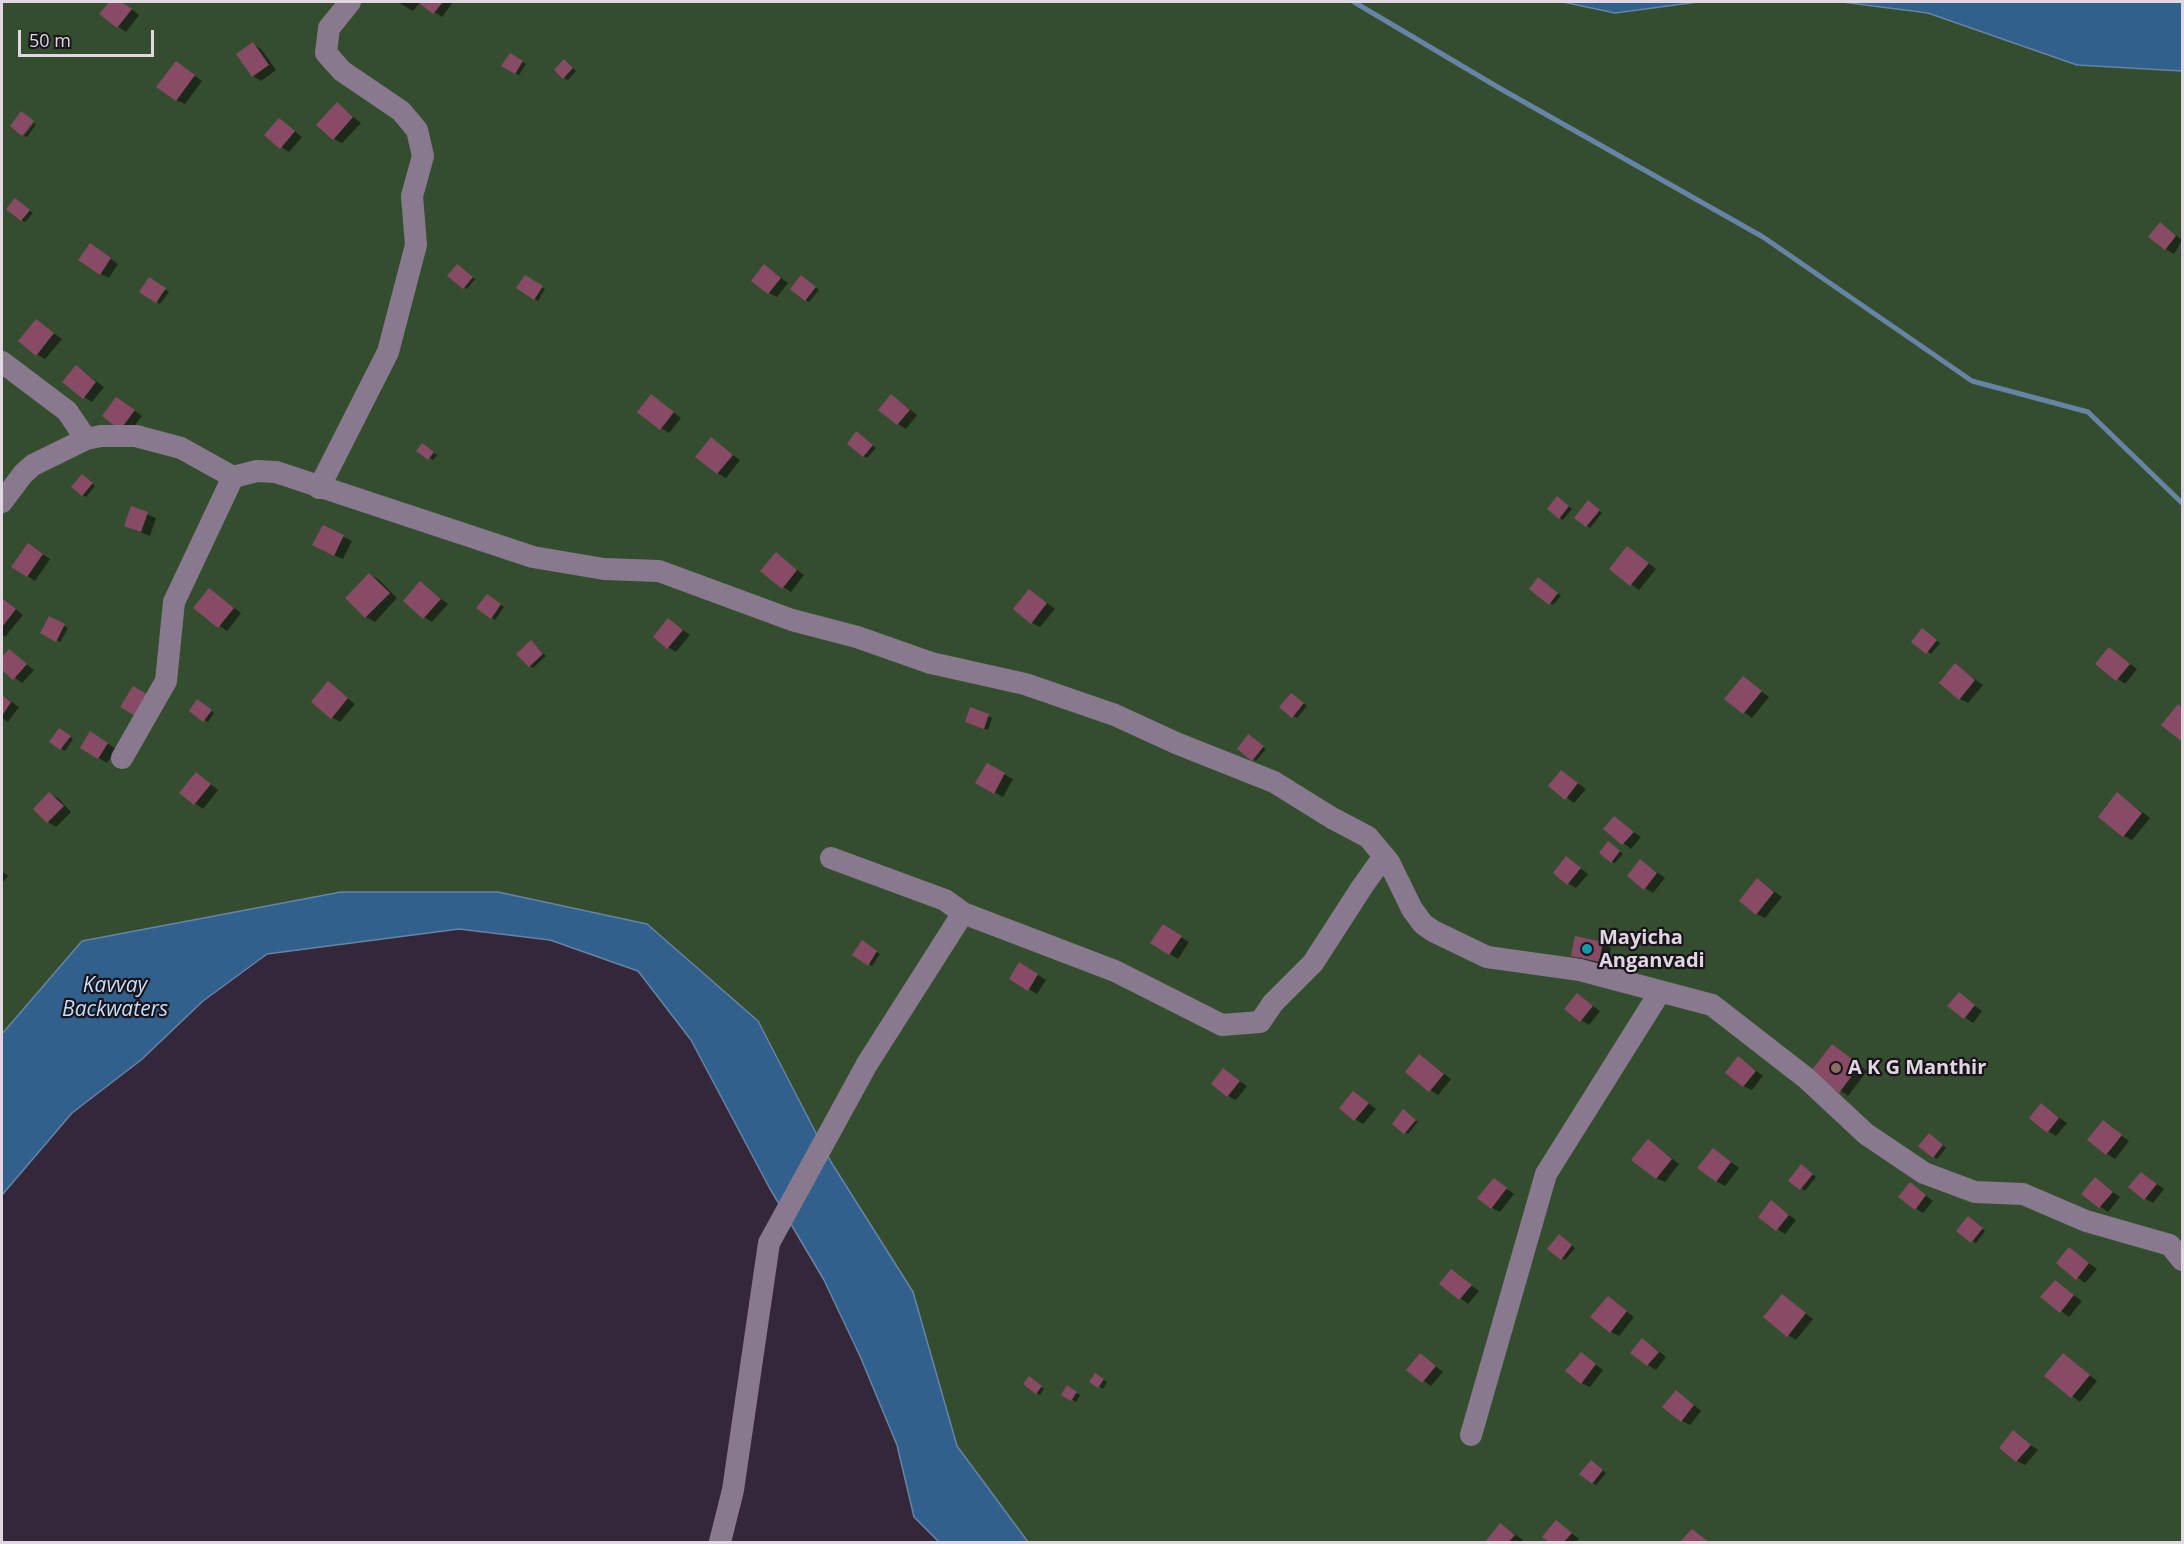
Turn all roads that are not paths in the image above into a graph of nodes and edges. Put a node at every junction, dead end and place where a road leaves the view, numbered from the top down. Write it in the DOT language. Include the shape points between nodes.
graph roads {
  1 [pos="350,2"];
  2 [pos="2,362"];
  3 [pos="86,439"];
  4 [pos="233,477"];
  5 [pos="319,488"];
  6 [pos="2,502"];
  7 [pos="122,758"];
  8 [pos="1384,856"];
  9 [pos="831,858"];
  10 [pos="963,913"];
  11 [pos="1660,992"];
  12 [pos="2182,1260"];
  13 [pos="1471,1435"];
  14 [pos="720,1542"];
  1 -- 5 [label="street" via="329,28 326,53 342,72 401,111 417,130 423,156 412,196 416,245 388,352"];
  2 -- 3 [label="street" via="67,411"];
  3 -- 4 [label="street" via="136,436 181,448"];
  3 -- 6 [label="street" via="33,465"];
  4 -- 5 [label="street" via="266,470"];
  4 -- 7 [label="street" via="174,602 166,681"];
  5 -- 8 [label="street" via="533,557 604,569 659,571 792,620 931,663 1024,684 1115,715 1274,782 1368,837"];
  8 -- 10 [label="street" via="1313,963 1273,1003 1260,1022 1222,1025 1115,971"];
  8 -- 11 [label="street" via="1412,909 1433,931 1487,957 1580,970"];
  9 -- 10 [label="street" via="945,900"];
  10 -- 14 [label="street" via="867,1064 769,1243 733,1490"];
  11 -- 12 [label="street" via="1712,1005 1806,1078 1866,1134 1924,1173 1975,1192 2023,1194 2086,1221 2170,1245"];
  11 -- 13 [label="street" via="1546,1174"];
}
